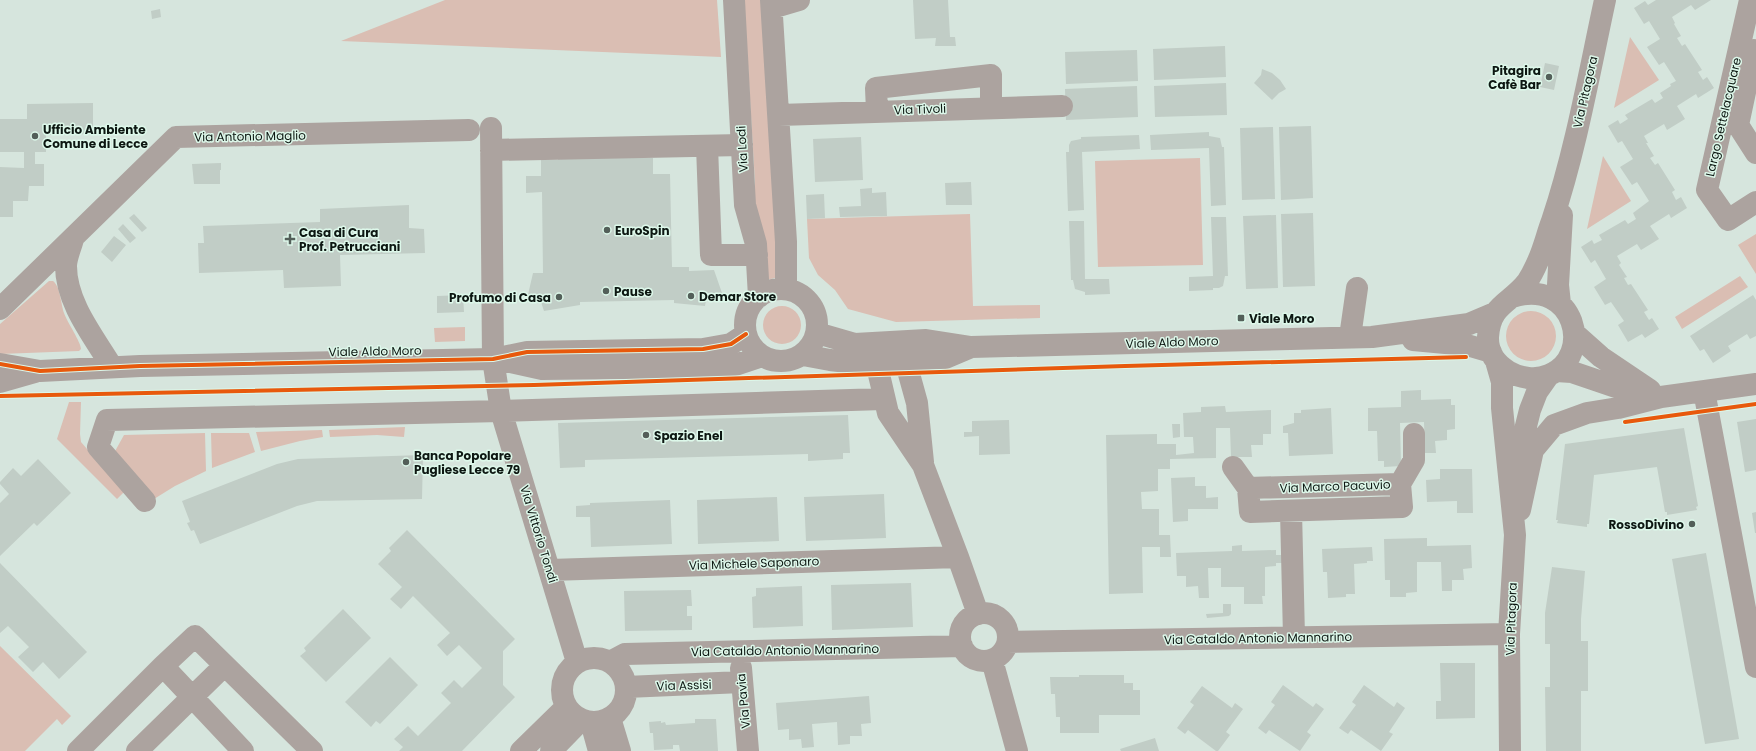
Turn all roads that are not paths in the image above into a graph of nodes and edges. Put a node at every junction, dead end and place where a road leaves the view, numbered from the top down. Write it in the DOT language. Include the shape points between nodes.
graph roads {
  1 [pos="734,0"];
  2 [pos="799,0"];
  3 [pos="1605,0"];
  4 [pos="1750,0"];
  5 [pos="771,4"];
  6 [pos="1756,40"];
  7 [pos="1062,106"];
  8 [pos="991,108"];
  9 [pos="877,111"];
  10 [pos="779,115"];
  11 [pos="469,130"];
  12 [pos="742,145"];
  13 [pos="707,146"];
  14 [pos="1756,153"];
  15 [pos="1564,184"];
  16 [pos="1756,202"];
  17 [pos="73,239"];
  18 [pos="757,255"];
  19 [pos="1357,288"];
  20 [pos="786,289"];
  21 [pos="759,297"];
  22 [pos="1512,297"];
  23 [pos="1560,304"];
  24 [pos="0,309"];
  25 [pos="1495,313"];
  26 [pos="817,333"];
  27 [pos="746,334"];
  28 [pos="1574,334"];
  29 [pos="1350,337"];
  30 [pos="1372,337"];
  31 [pos="971,347"];
  32 [pos="803,354"];
  33 [pos="762,356"];
  34 [pos="1494,357"];
  35 [pos="493,359"];
  36 [pos="907,361"];
  37 [pos="876,362"];
  38 [pos="0,364"];
  39 [pos="112,367"];
  40 [pos="40,370"];
  41 [pos="1552,373"];
  42 [pos="0,382"];
  43 [pos="1756,384"];
  44 [pos="1704,391"];
  45 [pos="1661,397"];
  46 [pos="884,399"];
  47 [pos="501,411"];
  48 [pos="1414,434"];
  49 [pos="923,465"];
  50 [pos="1233,467"];
  51 [pos="1400,484"];
  52 [pos="1511,486"];
  53 [pos="1248,488"];
  54 [pos="145,501"];
  55 [pos="1291,511"];
  56 [pos="1515,535"];
  57 [pos="958,556"];
  58 [pos="550,570"];
  59 [pos="978,614"];
  60 [pos="1509,634"];
  61 [pos="1294,637"];
  62 [pos="1008,642"];
  63 [pos="962,646"];
  64 [pos="739,652"];
  65 [pos="992,660"];
  66 [pos="577,662"];
  67 [pos="610,662"];
  68 [pos="163,666"];
  69 [pos="224,666"];
  70 [pos="1756,667"];
  71 [pos="742,682"];
  72 [pos="626,687"];
  73 [pos="193,696"];
  74 [pos="581,725"];
  75 [pos="78,751"];
  76 [pos="137,751"];
  77 [pos="243,751"];
  78 [pos="312,751"];
  79 [pos="521,751"];
  80 [pos="551,751"];
  81 [pos="599,751"];
  82 [pos="620,751"];
  83 [pos="748,751"];
  84 [pos="1017,751"];
  85 [pos="1510,751"];
  1 -- 12 [label="street, Via Lodi"];
  2 -- 5 [label="street"];
  3 -- 15 [label="street, Via Pitagora"];
  4 -- 16 [label="street, Largo Settelacquare" via="1707,190 1728,220"];
  5 -- 10 [label="street"];
  6 -- 14 [label="street, Largo Settelacquare" via="1738,125"];
  7 -- 8 [label="street, Via Tivoli"];
  8 -- 9 [label="street, Via Tivoli"];
  8 -- 9 [label="street" via="991,75 876,88"];
  9 -- 10 [label="street, Via Tivoli"];
  10 -- 20 [label="street"];
  11 -- 17 [label="street, Via Antonio Maglio" via="176,137"];
  12 -- 13 [label="street"];
  12 -- 18 [label="street, Via Lodi" via="745,205"];
  13 -- 18 [label="street" via="711,255"];
  13 -- 35 [label="street" via="491,139"];
  15 -- 22 [label="street, Via Pitagora" via="1538,260 1527,282"];
  15 -- 23 [label="street, Via Pitagora" via="1558,278"];
  17 -- 24 [label="street, Via Antonio Maglio"];
  17 -- 39 [label="street" via="66,266 70,291 79,316"];
  18 -- 21 [label="street, Via Lodi"];
  19 -- 29 [label="street"];
  20 -- 21 [label="street" via="772,290"];
  20 -- 26 [label="street" via="804,297 816,313"];
  21 -- 27 [label="street" via="750,307 746,320"];
  22 -- 23 [label="street, Via Pitagora" via="1524,293 1537,293 1550,297"];
  22 -- 25 [label="street, Via Pitagora"];
  23 -- 28 [label="street, Via Pitagora" via="1568,312"];
  25 -- 30 [label="street, Viale Aldo Moro" via="1468,324"];
  25 -- 34 [label="street, Via Pitagora" via="1489,325 1488,339"];
  26 -- 31 [label="street, Viale Aldo Moro" via="855,344 926,340"];
  26 -- 32 [label="street" via="812,345"];
  27 -- 33 [label="street" via="752,346"];
  27 -- 35 [label="street, Viale Aldo Moro" via="731,344 703,349 527,352"];
  28 -- 41 [label="street, Via Pitagora" via="1573,348 1566,361"];
  28 -- 45 [label="street" via="1601,357"];
  29 -- 30 [label="street, Viale Aldo Moro"];
  29 -- 31 [label="street, Viale Aldo Moro"];
  30 -- 34 [label="street, Viale Aldo Moro" via="1467,345"];
  31 -- 36 [label="street, Viale Aldo Moro" via="945,358"];
  32 -- 33 [label="street" via="790,360 775,361"];
  32 -- 37 [label="street, Viale Aldo Moro" via="836,361"];
  33 -- 35 [label="street, Viale Aldo Moro" via="735,365 542,369"];
  34 -- 41 [label="street" via="1507,371 1520,377 1535,379"];
  34 -- 52 [label="street, Via Pitagora" via="1502,382 1502,408"];
  35 -- 39 [label="street, Viale Aldo Moro"];
  35 -- 47 [label="street, Via Vittorio Tondi"];
  36 -- 37 [label="street, Viale Aldo Moro"];
  36 -- 49 [label="street" via="917,403"];
  37 -- 46 [label="street"];
  38 -- 40 [label="street, Viale Aldo Moro"];
  39 -- 40 [label="street, Viale Aldo Moro"];
  40 -- 42 [label="street, Viale Aldo Moro"];
  41 -- 45 [label="street" via="1572,372 1622,389"];
  41 -- 52 [label="street, Via Pitagora" via="1537,392 1530,410"];
  43 -- 44 [label="street"];
  44 -- 45 [label="street"];
  44 -- 70 [label="street"];
  45 -- 56 [label="street" via="1587,413 1554,425 1533,450"];
  46 -- 47 [label="street"];
  46 -- 49 [label="street" via="888,413"];
  47 -- 54 [label="street" via="107,420 98,447"];
  47 -- 58 [label="street, Via Vittorio Tondi"];
  48 -- 51 [label="street" via="1414,460"];
  49 -- 57 [label="street"];
  50 -- 53 [label="street"];
  51 -- 53 [label="street, Via Marco Pacuvio"];
  51 -- 55 [label="street, Via Marco Pacuvio" via="1402,507"];
  52 -- 56 [label="street, Via Pitagora"];
  53 -- 55 [label="street, Via Marco Pacuvio" via="1250,512"];
  55 -- 61 [label="street, Via Marco Pacuvio"];
  56 -- 60 [label="street, Via Pitagora"];
  57 -- 58 [label="street, Via Michele Saponaro"];
  57 -- 59 [label="street"];
  58 -- 66 [label="street, Via Vittorio Tondi"];
  59 -- 62 [label="street" via="988,613 997,616 1008,632"];
  59 -- 63 [label="street" via="969,618 962,626"];
  60 -- 61 [label="street, Via Cataldo Antonio Mannarino"];
  60 -- 85 [label="street, Via Pitagora"];
  61 -- 62 [label="street, Via Cataldo Antonio Mannarino"];
  62 -- 65 [label="street" via="1005,650"];
  63 -- 64 [label="street, Via Cataldo Antonio Mannarino"];
  63 -- 65 [label="street" via="966,654 974,659"];
  64 -- 67 [label="street, Via Cataldo Antonio Mannarino" via="625,654"];
  64 -- 71 [label="street, Via Pavia"];
  65 -- 84 [label="street"];
  66 -- 67 [label="street" via="594,658"];
  66 -- 74 [label="street" via="565,674 561,690"];
  67 -- 72 [label="street" via="621,673"];
  68 -- 69 [label="street" via="195,636"];
  68 -- 73 [label="street"];
  68 -- 75 [label="street"];
  69 -- 73 [label="street"];
  69 -- 78 [label="street"];
  71 -- 72 [label="street, Via Assisi"];
  71 -- 83 [label="street, Via Pavia"];
  72 -- 74 [label="street" via="623,705"];
  73 -- 76 [label="street"];
  73 -- 77 [label="street"];
  74 -- 79 [label="street"];
  74 -- 80 [label="street"];
  74 -- 81 [label="street"];
  74 -- 82 [label="street"];
}
